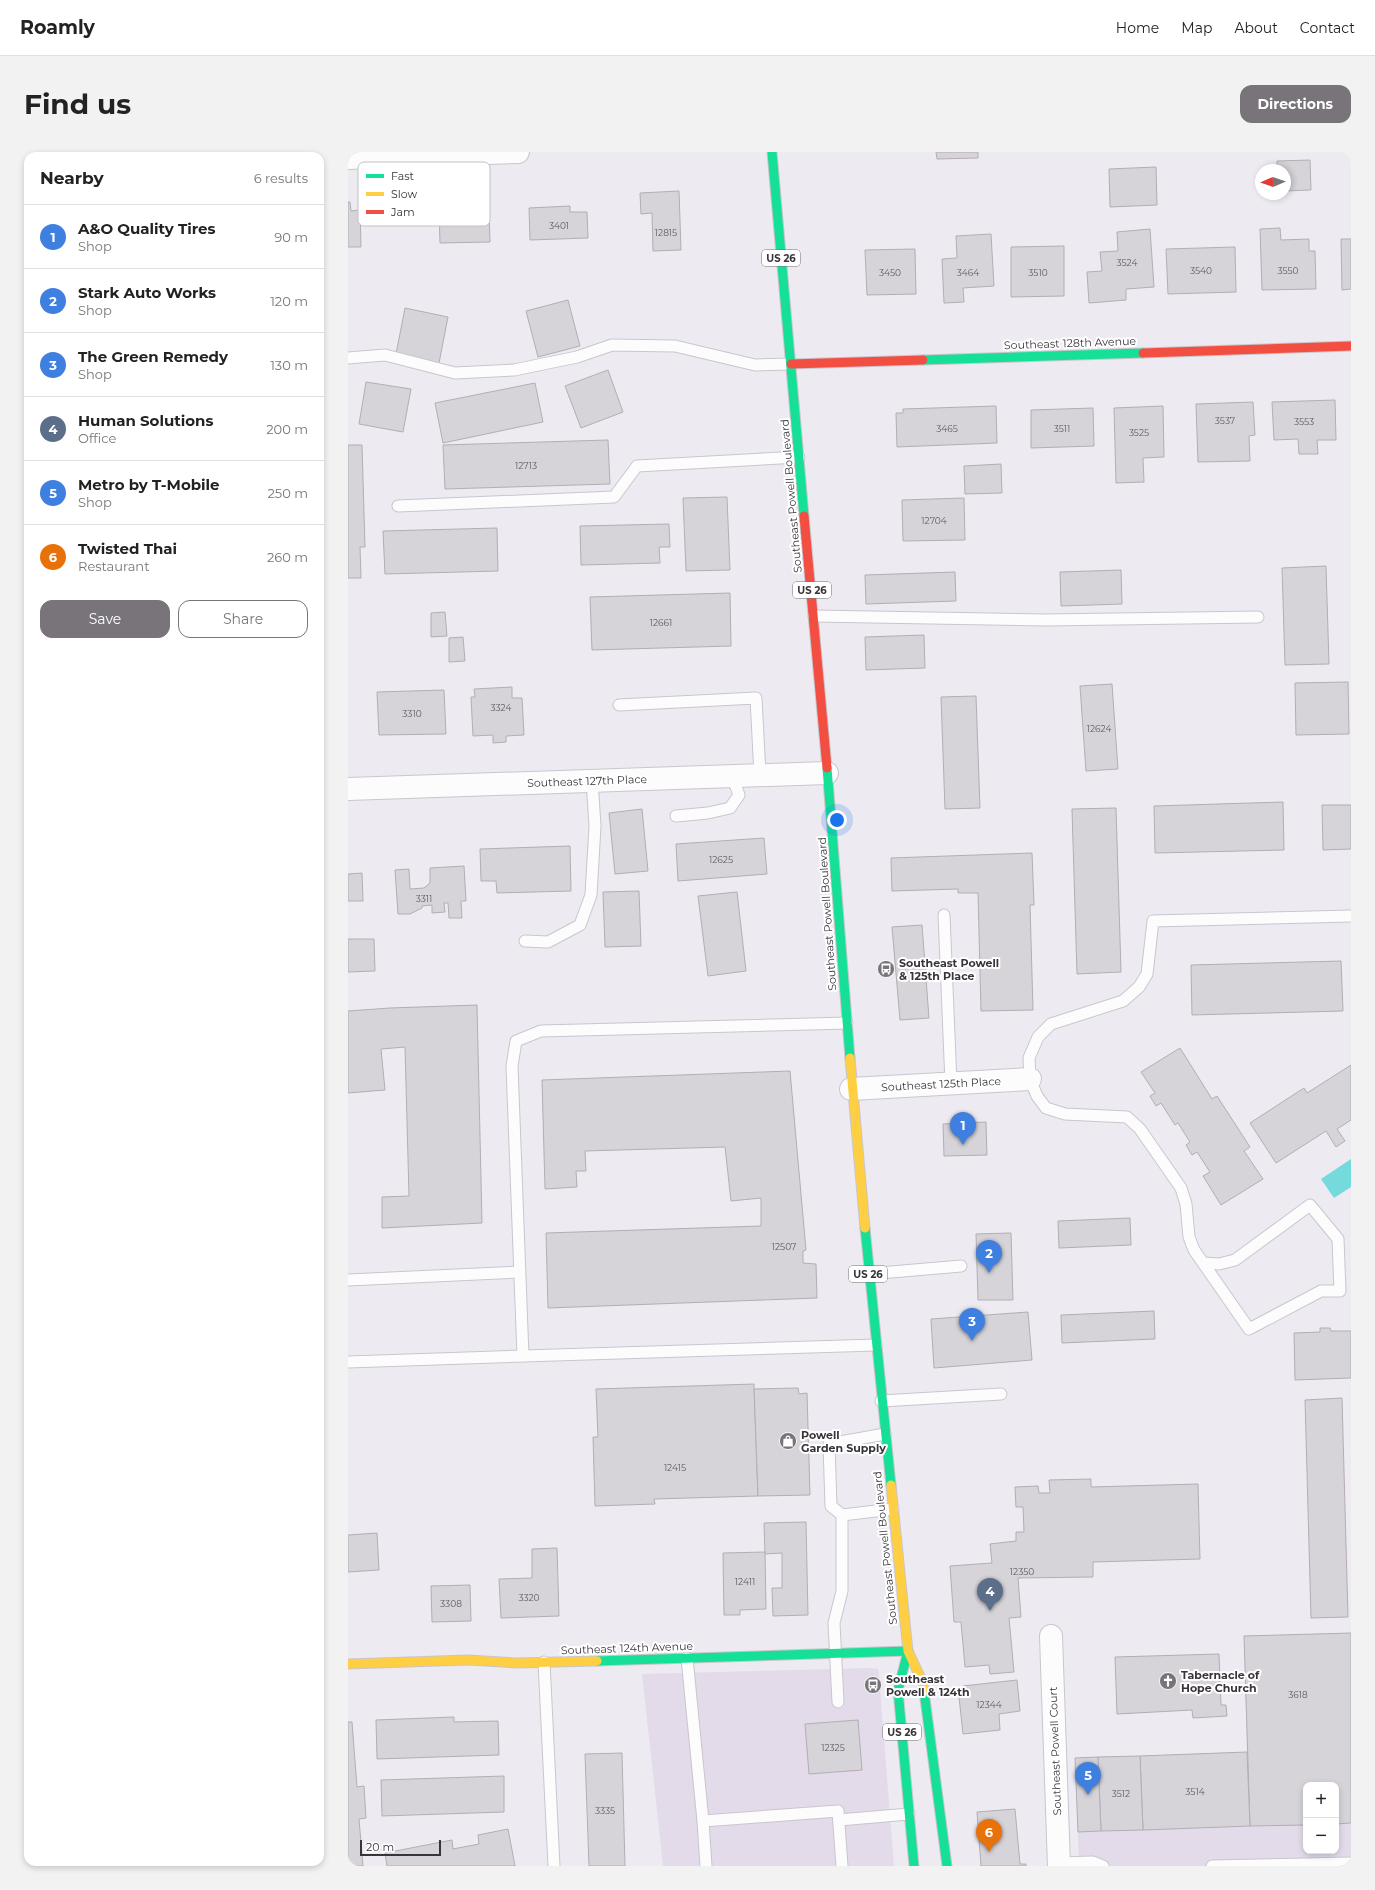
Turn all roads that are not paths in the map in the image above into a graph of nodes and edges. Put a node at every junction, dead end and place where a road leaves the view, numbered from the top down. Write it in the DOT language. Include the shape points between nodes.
graph roads {
  1 [pos="518,152"];
  2 [pos="772,152"];
  3 [pos="400,154"];
  4 [pos="460,154"];
  5 [pos="348,158"];
  6 [pos="1351,346"];
  7 [pos="348,358"];
  8 [pos="791,364"];
  9 [pos="799,457"];
  10 [pos="398,506"];
  11 [pos="814,616"];
  12 [pos="1258,617"];
  13 [pos="619,705"];
  14 [pos="826,773"];
  15 [pos="760,775"];
  16 [pos="732,776"];
  17 [pos="592,780"];
  18 [pos="348,788"];
  19 [pos="676,816"];
  20 [pos="944,915"];
  21 [pos="1351,916"];
  22 [pos="525,941"];
  23 [pos="847,1023"];
  24 [pos="1030,1079"];
  25 [pos="951,1083"];
  26 [pos="852,1089"];
  27 [pos="1203,1262"];
  28 [pos="961,1266"];
  29 [pos="519,1272"];
  30 [pos="868,1274"];
  31 [pos="348,1280"];
  32 [pos="876,1345"];
  33 [pos="523,1356"];
  34 [pos="348,1362"];
  35 [pos="1001,1394"];
  36 [pos="881,1401"];
  37 [pos="885,1434"];
  38 [pos="893,1508"];
  39 [pos="842,1515"];
  40 [pos="1051,1636"];
  41 [pos="908,1651"];
  42 [pos="835,1653"];
  43 [pos="688,1658"];
  44 [pos="544,1662"];
  45 [pos="348,1664"];
  46 [pos="838,1702"];
  47 [pos="909,1814"];
  48 [pos="839,1820"];
  49 [pos="703,1821"];
  50 [pos="1351,1863"];
  51 [pos="1059,1865"];
  52 [pos="554,1866"];
  53 [pos="706,1866"];
  54 [pos="842,1866"];
  55 [pos="914,1866"];
  56 [pos="947,1866"];
  57 [pos="1103,1866"];
  58 [pos="1212,1866"];
  1 -- 4 [label="street"];
  2 -- 8 [label="main road, Southeast Powell Boulevard / US 26"];
  3 -- 4 [label="street"];
  3 -- 5 [label="street"];
  6 -- 8 [label="main road, Southeast 128th Avenue"];
  7 -- 8 [label="lane" via="385,355 455,373 514,370 577,357 612,345 628,345 676,346 754,365"];
  8 -- 9 [label="main road, Southeast Powell Boulevard / US 26"];
  9 -- 10 [label="lane" via="637,466 614,497"];
  9 -- 11 [label="main road, Southeast Powell Boulevard / US 26"];
  11 -- 12 [label="lane" via="1045,620"];
  11 -- 14 [label="main road, Southeast Powell Boulevard / US 26"];
  13 -- 15 [label="lane" via="756,698"];
  14 -- 15 [label="street, Southeast 127th Place"];
  14 -- 23 [label="main road, Southeast Powell Boulevard / US 26"];
  15 -- 16 [label="street, Southeast 127th Place"];
  16 -- 17 [label="street, Southeast 127th Place"];
  16 -- 19 [label="lane" via="739,795 730,808"];
  17 -- 18 [label="street, Southeast 127th Place"];
  17 -- 22 [label="lane" via="595,826 591,895 580,926 548,942"];
  20 -- 25 [label="lane"];
  21 -- 24 [label="lane" via="1154,921 1147,974 1139,987 1123,1001 1051,1024 1038,1037 1029,1058"];
  23 -- 26 [label="main road, Southeast Powell Boulevard / US 26"];
  23 -- 29 [label="lane" via="541,1031 516,1041 512,1066"];
  24 -- 25 [label="street, Southeast 125th Place"];
  24 -- 27 [label="lane" via="1037,1096 1046,1108 1065,1114 1126,1118 1140,1129 1181,1188 1186,1204 1189,1237"];
  25 -- 26 [label="street, Southeast 125th Place"];
  26 -- 30 [label="main road, Southeast Powell Boulevard / US 26"];
  27 -- 27 [label="lane" via="1249,1329 1321,1291 1340,1291 1338,1239 1310,1205 1235,1260 1219,1264"];
  28 -- 30 [label="lane"];
  29 -- 31 [label="lane"];
  29 -- 33 [label="lane"];
  30 -- 32 [label="main road, Southeast Powell Boulevard / US 26"];
  32 -- 33 [label="lane"];
  32 -- 36 [label="main road, Southeast Powell Boulevard / US 26"];
  33 -- 34 [label="lane"];
  35 -- 36 [label="lane"];
  36 -- 37 [label="main road, Southeast Powell Boulevard / US 26"];
  37 -- 38 [label="main road, Southeast Powell Boulevard / US 26"];
  37 -- 39 [label="lane" via="829,1444 831,1506"];
  38 -- 39 [label="lane"];
  38 -- 41 [label="main road, Southeast Powell Boulevard / US 26"];
  39 -- 42 [label="lane" via="842,1592 834,1623"];
  40 -- 51 [label="street, Southeast Powell Court"];
  41 -- 42 [label="main road, Southeast 124th Avenue"];
  41 -- 47 [label="main road, Southeast Powell Boulevard / US 26" via="898,1690"];
  41 -- 56 [label="main road, Southeast Powell Boulevard / US 26" via="923,1683"];
  42 -- 43 [label="main road, Southeast 124th Avenue"];
  42 -- 46 [label="lane"];
  43 -- 44 [label="main road, Southeast 124th Avenue"];
  43 -- 49 [label="lane"];
  44 -- 45 [label="main road, Southeast 124th Avenue" via="468,1660"];
  44 -- 52 [label="lane"];
  47 -- 48 [label="lane"];
  47 -- 55 [label="main road, Southeast Powell Boulevard / US 26"];
  48 -- 49 [label="lane" via="838,1811"];
  48 -- 54 [label="lane"];
  49 -- 53 [label="lane"];
  50 -- 58 [label="lane"];
  51 -- 57 [label="lane" via="1093,1862"];
}
